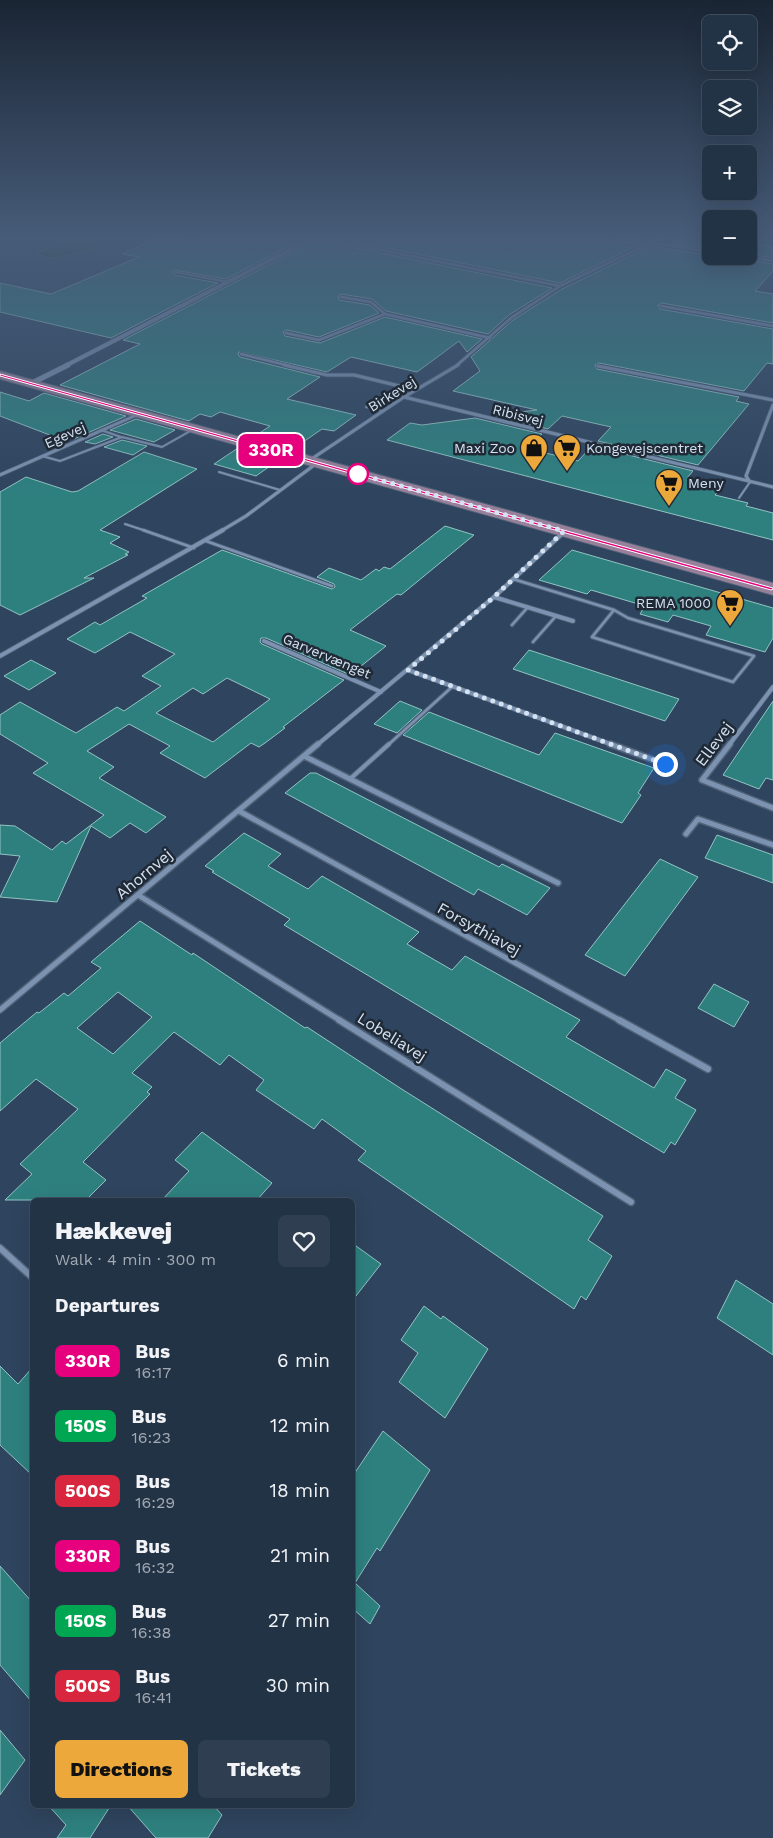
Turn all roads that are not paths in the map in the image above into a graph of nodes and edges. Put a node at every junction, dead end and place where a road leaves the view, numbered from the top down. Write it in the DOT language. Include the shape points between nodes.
graph roads {
  1 [pos="150,323"];
  2 [pos="363,323"];
  3 [pos="423,323"];
  4 [pos="506,323"];
  5 [pos="755,323"];
  6 [pos="773,326"];
  7 [pos="286,333"];
  8 [pos="490,338"];
  9 [pos="241,354"];
  10 [pos="598,366"];
  11 [pos="0,375"];
  12 [pos="32,384"];
  13 [pos="416,390"];
  14 [pos="404,397"];
  15 [pos="773,400"];
  16 [pos="773,405"];
  17 [pos="366,407"];
  18 [pos="383,411"];
  19 [pos="139,414"];
  20 [pos="194,429"];
  21 [pos="102,430"];
  22 [pos="122,437"];
  23 [pos="42,456"];
  24 [pos="313,461"];
  25 [pos="219,472"];
  26 [pos="0,475"];
  27 [pos="750,482"];
  28 [pos="773,487"];
  29 [pos="280,490"];
  30 [pos="739,498"];
  31 [pos="125,524"];
  32 [pos="564,531"];
  33 [pos="206,541"];
  34 [pos="194,548"];
  35 [pos="513,579"];
  36 [pos="332,586"];
  37 [pos="773,589"];
  38 [pos="494,597"];
  39 [pos="528,608"];
  40 [pos="614,610"];
  41 [pos="556,616"];
  42 [pos="573,621"];
  43 [pos="512,625"];
  44 [pos="264,641"];
  45 [pos="533,642"];
  46 [pos="0,656"];
  47 [pos="408,670"];
  48 [pos="453,686"];
  49 [pos="773,687"];
  50 [pos="381,692"];
  51 [pos="304,756"];
  52 [pos="665,764"];
  53 [pos="350,779"];
  54 [pos="773,808"];
  55 [pos="239,811"];
  56 [pos="686,834"];
  57 [pos="773,845"];
  58 [pos="558,883"];
  59 [pos="138,895"];
  60 [pos="0,1010"];
  61 [pos="708,1069"];
  62 [pos="631,1202"];
  63 [pos="0,1248"];
  64 [pos="30,1275"];
  1 -- 12 [label="street"];
  2 -- 7 [label="street" via="319,340"];
  3 -- 8 [label="street"];
  4 -- 8 [label="street, Birkevej"];
  5 -- 6 [label="street"];
  8 -- 13 [label="street, Birkevej" via="462,362"];
  9 -- 13 [label="street" via="327,375 354,376"];
  10 -- 15 [label="street"];
  11 -- 12 [label="main road"];
  12 -- 19 [label="main road"];
  13 -- 14 [label="street, Birkevej"];
  14 -- 18 [label="street, Birkevej"];
  14 -- 27 [label="street, Ribisvej"];
  16 -- 27 [label="street" via="746,476"];
  17 -- 18 [label="lane"];
  18 -- 24 [label="street, Birkevej"];
  19 -- 20 [label="main road"];
  19 -- 21 [label="street, Egevej"];
  20 -- 22 [label="lane" via="162,447"];
  20 -- 24 [label="main road"];
  21 -- 22 [label="lane"];
  21 -- 23 [label="street, Egevej"];
  22 -- 23 [label="lane" via="60,461"];
  23 -- 26 [label="street, Egevej"];
  24 -- 29 [label="street, Birkevej"];
  24 -- 32 [label="main road"];
  25 -- 29 [label="lane"];
  27 -- 28 [label="street, Ribisvej"];
  27 -- 30 [label="lane"];
  29 -- 33 [label="street, Birkevej"];
  31 -- 34 [label="lane"];
  32 -- 35 [label="street, Ahornvej"];
  32 -- 37 [label="main road"];
  33 -- 34 [label="street, Birkevej"];
  33 -- 36 [label="lane"];
  34 -- 46 [label="street, Birkevej"];
  35 -- 38 [label="street, Ahornvej"];
  35 -- 40 [label="lane"];
  38 -- 39 [label="street"];
  38 -- 47 [label="street, Ahornvej"];
  39 -- 41 [label="street"];
  39 -- 43 [label="lane"];
  40 -- 40 [label="lane" via="628,618 754,656 732,682 592,637"];
  41 -- 42 [label="street"];
  41 -- 45 [label="lane"];
  44 -- 50 [label="street, Garvervænget"];
  47 -- 48 [label="street"];
  47 -- 50 [label="street, Ahornvej"];
  48 -- 52 [label="street"];
  48 -- 53 [label="lane"];
  49 -- 54 [label="street, Ellevej" via="702,780"];
  50 -- 51 [label="street, Ahornvej"];
  51 -- 53 [label="street"];
  51 -- 55 [label="street, Ahornvej"];
  53 -- 58 [label="street"];
  55 -- 59 [label="street, Ahornvej"];
  55 -- 61 [label="street, Forsythiavej"];
  56 -- 57 [label="street" via="698,819"];
  59 -- 60 [label="street, Ahornvej"];
  59 -- 62 [label="street, Lobeliavej"];
  63 -- 64 [label="street"];
}
